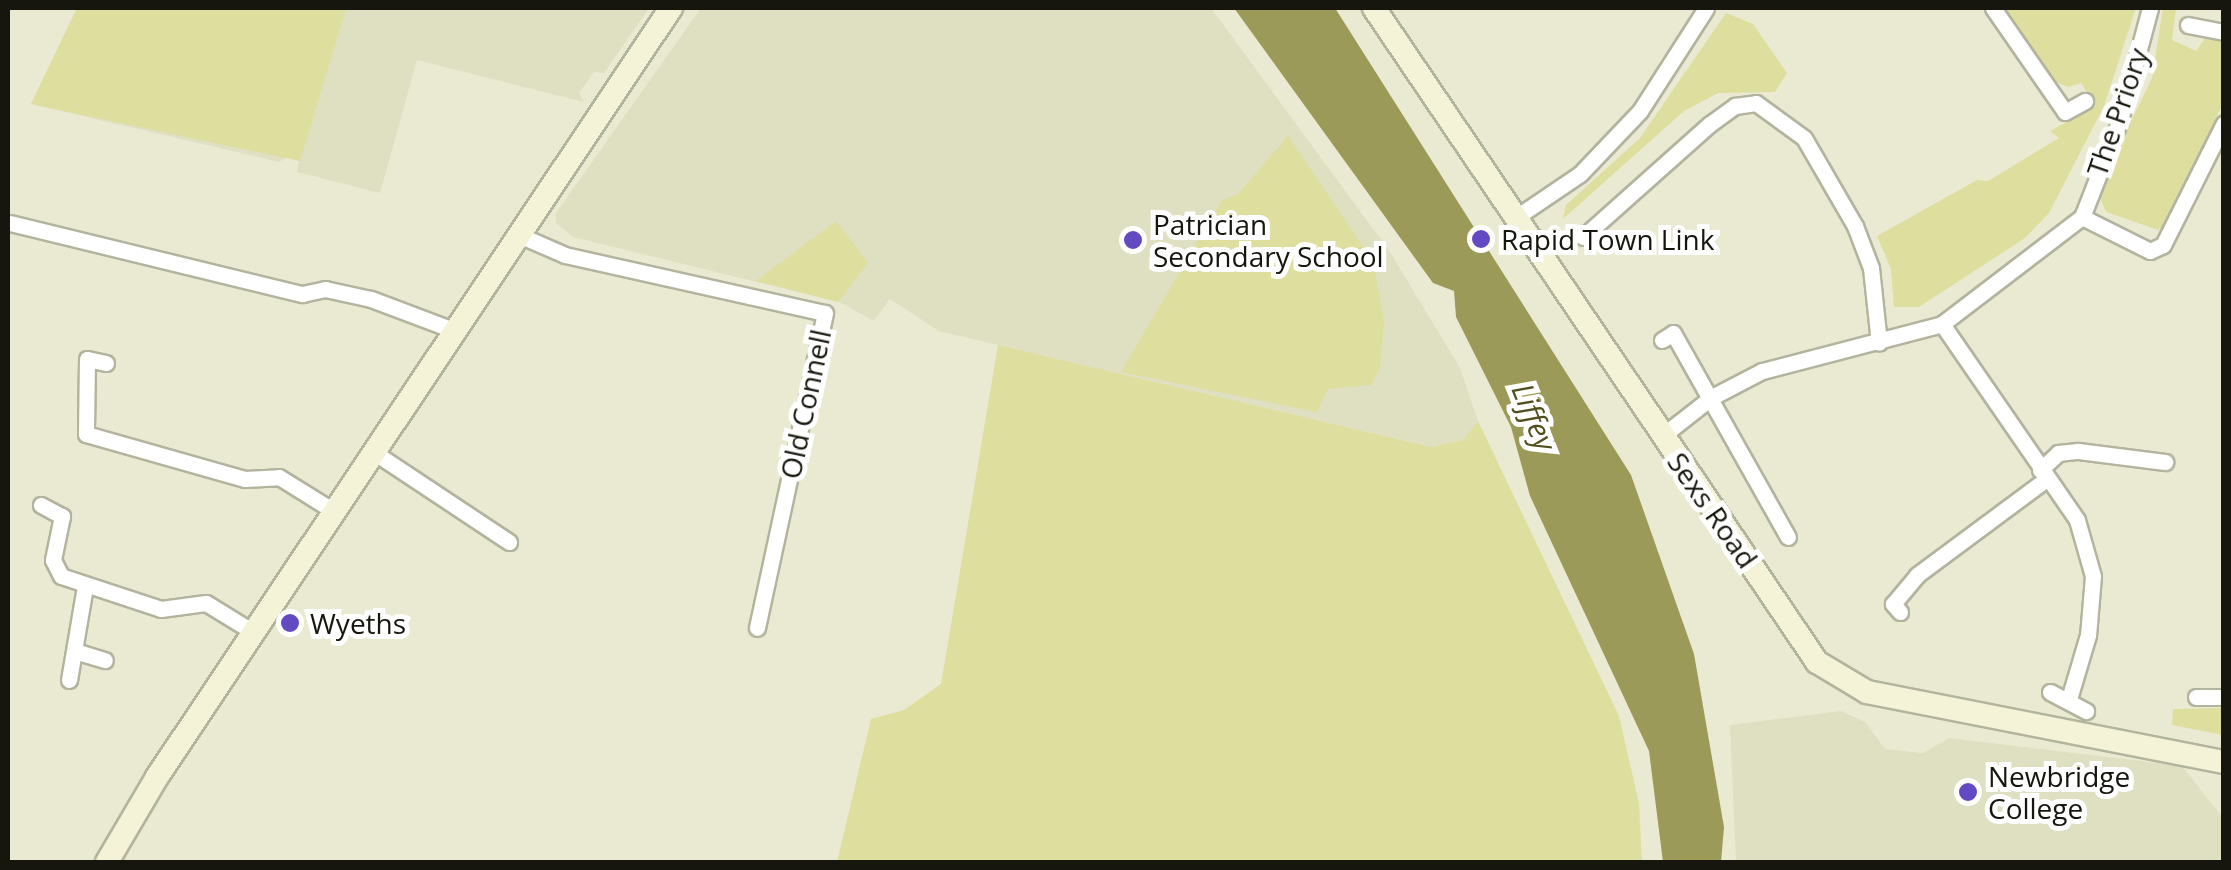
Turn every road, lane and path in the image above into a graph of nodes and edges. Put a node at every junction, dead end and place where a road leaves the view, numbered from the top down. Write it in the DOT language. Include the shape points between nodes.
graph roads {
  1 [pos="671,8"];
  2 [pos="1374,8"];
  3 [pos="1706,8"];
  4 [pos="1993,8"];
  5 [pos="2150,8"];
  6 [pos="2188,25"];
  7 [pos="2224,32"];
  8 [pos="2085,100"];
  9 [pos="2224,122"];
  10 [pos="1599,196"];
  11 [pos="1612,211"];
  12 [pos="2082,216"];
  13 [pos="1515,218"];
  14 [pos="10,223"];
  15 [pos="519,235"];
  16 [pos="1583,237"];
  17 [pos="1942,324"];
  18 [pos="456,331"];
  19 [pos="1662,340"];
  20 [pos="1879,343"];
  21 [pos="106,363"];
  22 [pos="1712,397"];
  23 [pos="1662,436"];
  24 [pos="374,452"];
  25 [pos="2165,462"];
  26 [pos="2043,475"];
  27 [pos="41,505"];
  28 [pos="335,512"];
  29 [pos="1788,537"];
  30 [pos="510,542"];
  31 [pos="85,586"];
  32 [pos="1900,612"];
  33 [pos="757,628"];
  34 [pos="254,632"];
  35 [pos="78,652"];
  36 [pos="105,660"];
  37 [pos="70,680"];
  38 [pos="2050,692"];
  39 [pos="2196,697"];
  40 [pos="2224,697"];
  41 [pos="2068,699"];
  42 [pos="2086,711"];
  43 [pos="2224,762"];
  44 [pos="107,862"];
  1 -- 15 [label="street"];
  2 -- 13 [label="street, Sexs Road"];
  3 -- 13 [label="street" via="1640,111 1580,174"];
  4 -- 8 [label="street, The Priory" via="2065,112"];
  5 -- 12 [label="street, The Priory" via="2120,120"];
  6 -- 7 [label="street"];
  9 -- 12 [label="street" via="2163,245 2150,251"];
  10 -- 11 [label="street"];
  11 -- 16 [label="street"];
  11 -- 20 [label="street" via="1735,106 1756,103 1773,110 1804,138 1854,226 1871,268"];
  12 -- 17 [label="street, The Priory"];
  13 -- 23 [label="street, Sexs Road"];
  14 -- 18 [label="street" via="302,294 325,289 371,299"];
  15 -- 18 [label="street"];
  15 -- 33 [label="street, Old Connell" via="565,255 825,313"];
  17 -- 20 [label="street, The Priory"];
  17 -- 26 [label="street"];
  18 -- 24 [label="street"];
  19 -- 22 [label="street" via="1673,332"];
  20 -- 22 [label="street, The Priory" via="1762,371"];
  21 -- 28 [label="street" via="86,359 86,434 245,479 279,477"];
  22 -- 23 [label="street, The Priory"];
  22 -- 29 [label="street" via="1773,521"];
  23 -- 43 [label="street, Sexs Road" via="1817,662 1867,692"];
  24 -- 28 [label="street"];
  24 -- 30 [label="street"];
  25 -- 26 [label="street" via="2107,463 2058,454"];
  26 -- 32 [label="street" via="1917,575 1893,604"];
  26 -- 41 [label="street" via="2076,520 2093,576 2088,635"];
  27 -- 31 [label="street" via="62,516 56,570"];
  28 -- 34 [label="street"];
  31 -- 34 [label="street" via="161,609 206,603"];
  31 -- 35 [label="street" via="72,636"];
  34 -- 44 [label="street"];
  35 -- 36 [label="street"];
  35 -- 37 [label="street"];
  38 -- 41 [label="street"];
  39 -- 40 [label="street"];
  41 -- 42 [label="street"];
}
